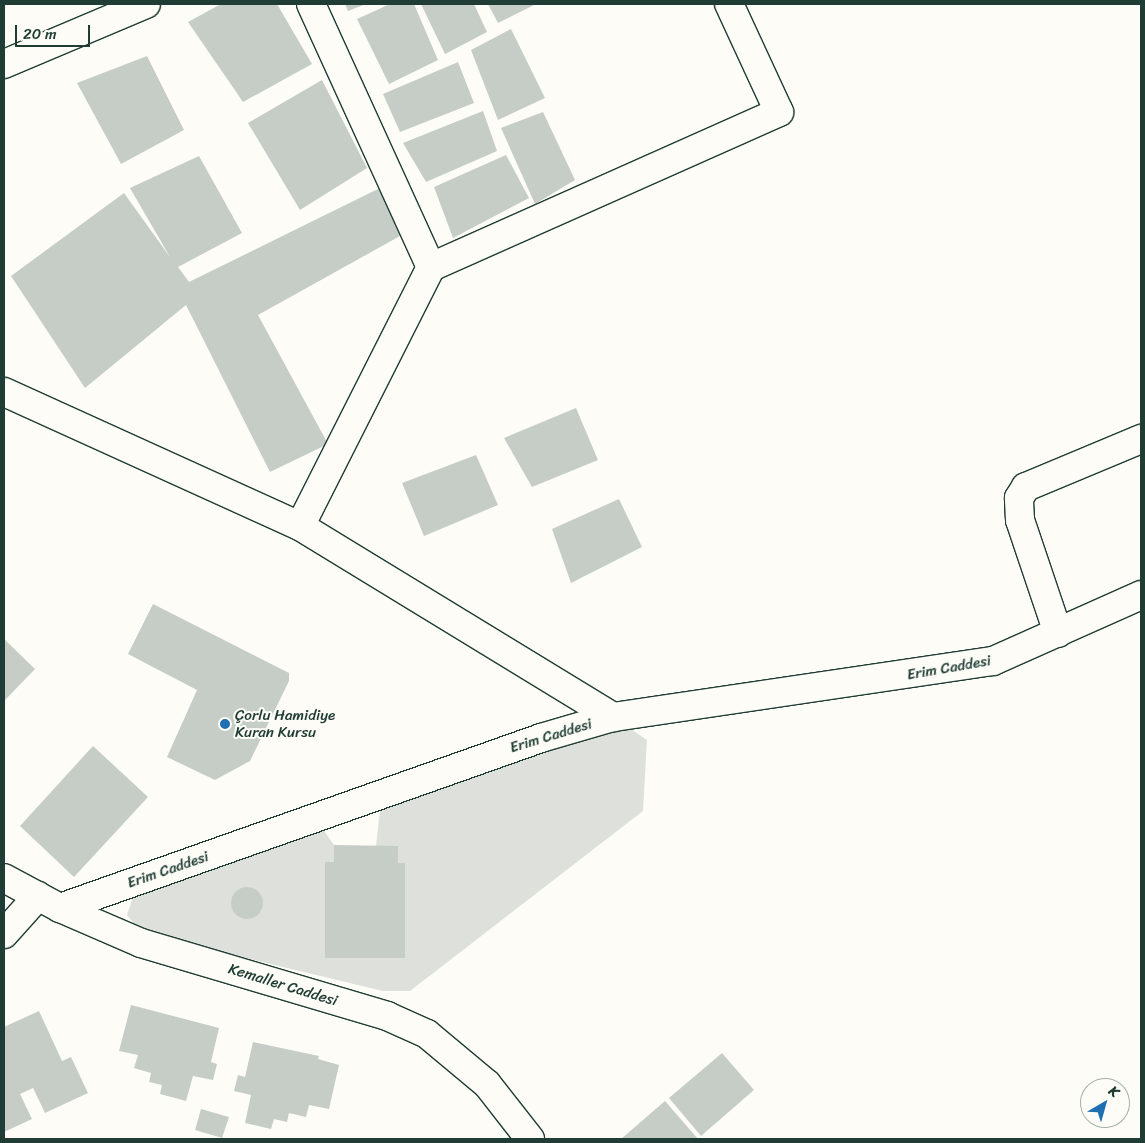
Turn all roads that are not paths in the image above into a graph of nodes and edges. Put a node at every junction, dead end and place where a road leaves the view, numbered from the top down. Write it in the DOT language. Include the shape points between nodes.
graph roads {
  1 [pos="146,4"];
  2 [pos="311,4"];
  3 [pos="729,4"];
  4 [pos="4,64"];
  5 [pos="432,267"];
  6 [pos="4,392"];
  7 [pos="1141,440"];
  8 [pos="300,526"];
  9 [pos="1141,595"];
  10 [pos="1058,633"];
  11 [pos="612,717"];
  12 [pos="4,878"];
  13 [pos="49,902"];
  14 [pos="4,934"];
  15 [pos="530,1139"];
  1 -- 4 [label="street"];
  2 -- 5 [label="street"];
  3 -- 5 [label="street" via="779,112"];
  5 -- 8 [label="street"];
  6 -- 8 [label="street"];
  7 -- 10 [label="street" via="1026,487 1019,498 1020,520"];
  8 -- 11 [label="street"];
  9 -- 10 [label="street, Erim Caddesi"];
  10 -- 11 [label="street, Erim Caddesi" via="984,663"];
  11 -- 13 [label="street, Erim Caddesi"];
  12 -- 13 [label="street, Kemaller Caddesi"];
  13 -- 14 [label="street, Erim Caddesi"];
  13 -- 15 [label="street, Kemaller Caddesi" via="141,943 387,1016 427,1034 487,1084"];
}
